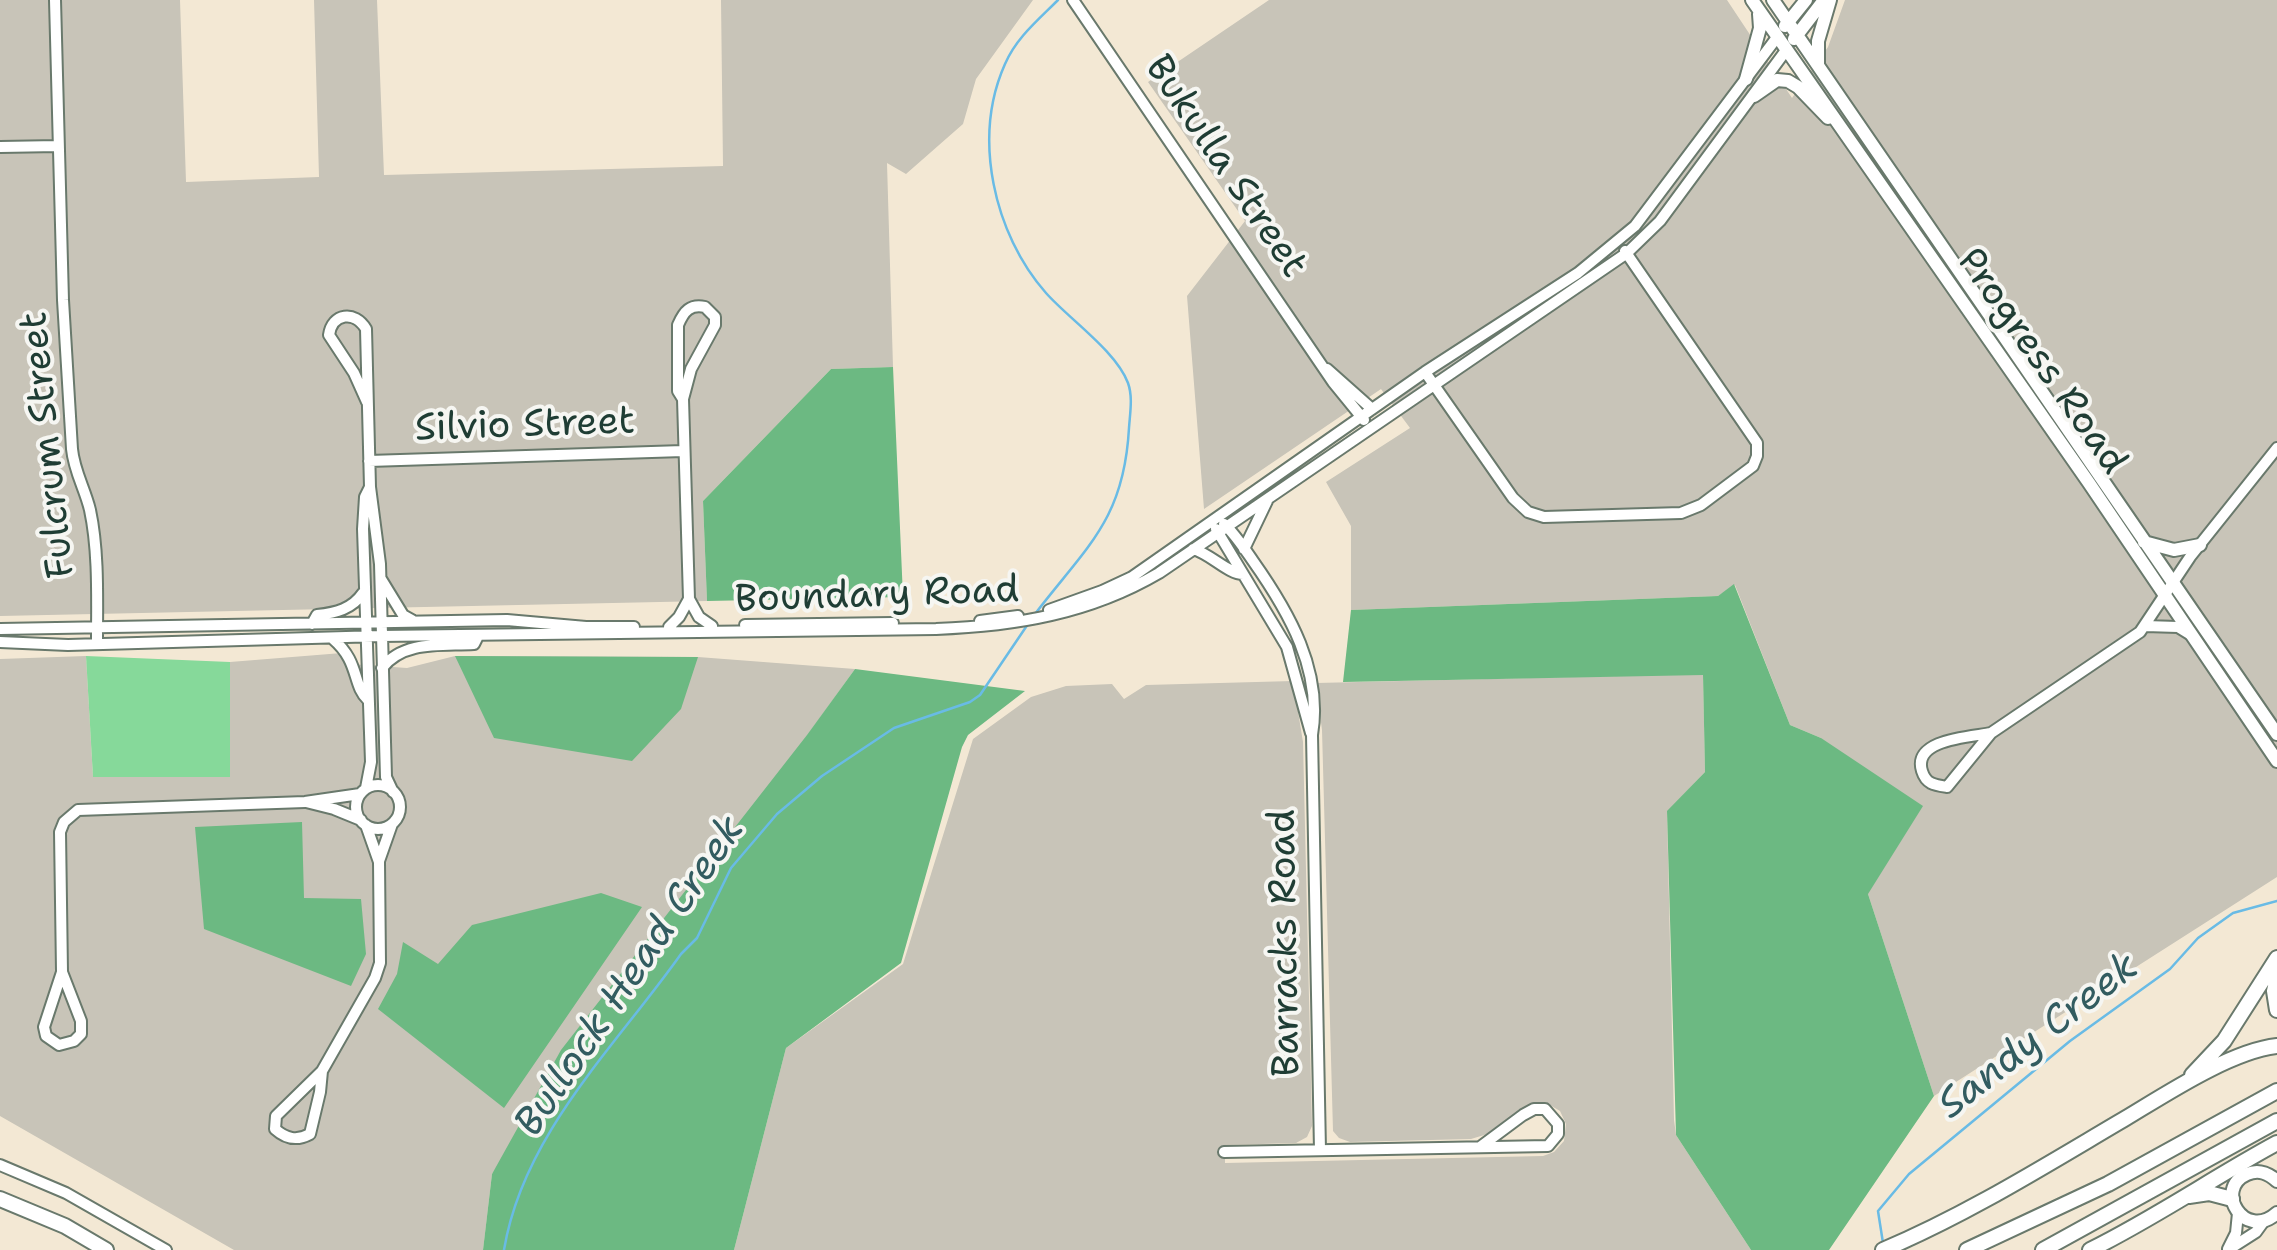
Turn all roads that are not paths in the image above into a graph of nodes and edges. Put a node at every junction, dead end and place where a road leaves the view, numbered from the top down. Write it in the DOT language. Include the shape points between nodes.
graph roads {
  1 [pos="54,0"];
  2 [pos="1073,0"];
  3 [pos="1773,0"];
  4 [pos="1806,0"];
  5 [pos="1827,0"];
  6 [pos="1755,5"];
  7 [pos="1788,22"];
  8 [pos="1798,35"];
  9 [pos="1778,36"];
  10 [pos="1787,50"];
  11 [pos="1818,64"];
  12 [pos="1746,79"];
  13 [pos="1754,96"];
  14 [pos="1842,130"];
  15 [pos="58,146"];
  16 [pos="0,147"];
  17 [pos="1616,244"];
  18 [pos="1628,253"];
  19 [pos="1326,369"];
  20 [pos="1425,372"];
  21 [pos="1434,386"];
  22 [pos="683,399"];
  23 [pos="367,402"];
  24 [pos="1372,410"];
  25 [pos="1359,418"];
  26 [pos="1374,424"];
  27 [pos="2277,448"];
  28 [pos="684,451"];
  29 [pos="369,461"];
  30 [pos="370,487"];
  31 [pos="1267,500"];
  32 [pos="1215,518"];
  33 [pos="1228,526"];
  34 [pos="1216,533"];
  35 [pos="2144,542"];
  36 [pos="2200,545"];
  37 [pos="1193,549"];
  38 [pos="1244,549"];
  39 [pos="1243,574"];
  40 [pos="380,578"];
  41 [pos="2169,590"];
  42 [pos="364,591"];
  43 [pos="689,599"];
  44 [pos="1082,604"];
  45 [pos="366,622"];
  46 [pos="381,622"];
  47 [pos="415,622"];
  48 [pos="312,624"];
  49 [pos="712,626"];
  50 [pos="936,626"];
  51 [pos="2145,626"];
  52 [pos="668,627"];
  53 [pos="0,629"];
  54 [pos="97,629"];
  55 [pos="380,636"];
  56 [pos="478,636"];
  57 [pos="2193,636"];
  58 [pos="367,637"];
  59 [pos="332,638"];
  60 [pos="0,642"];
  61 [pos="96,644"];
  62 [pos="382,669"];
  63 [pos="368,700"];
  64 [pos="1990,733"];
  65 [pos="2277,734"];
  66 [pos="1312,735"];
  67 [pos="2277,761"];
  68 [pos="363,791"];
  69 [pos="394,792"];
  70 [pos="305,802"];
  71 [pos="363,822"];
  72 [pos="392,824"];
  73 [pos="379,862"];
  74 [pos="2277,958"];
  75 [pos="62,972"];
  76 [pos="2277,978"];
  77 [pos="2277,1010"];
  78 [pos="2277,1046"];
  79 [pos="322,1071"];
  80 [pos="2176,1088"];
  81 [pos="2277,1090"];
  82 [pos="2277,1121"];
  83 [pos="2277,1142"];
  84 [pos="1480,1147"];
  85 [pos="1320,1150"];
  86 [pos="1224,1152"];
  87 [pos="0,1165"];
  88 [pos="2277,1181"];
  89 [pos="2186,1197"];
  90 [pos="0,1199"];
  91 [pos="2235,1206"];
  92 [pos="2273,1216"];
  93 [pos="106,1250"];
  94 [pos="166,1250"];
  95 [pos="1883,1250"];
  96 [pos="1967,1250"];
  97 [pos="2043,1250"];
  98 [pos="2090,1250"];
  1 -- 15 [label="street, Fulcrum Street"];
  2 -- 19 [label="street, Bukulla Street"];
  3 -- 7 [label="main road, Progress Road"];
  4 -- 7 [label="main road, Boundary Road"];
  5 -- 8 [label="main road, Boundary Road"];
  5 -- 11 [label="main road"];
  6 -- 9 [label="main road, Progress Road"];
  6 -- 12 [label="main road" via="1760,28"];
  7 -- 8 [label="main road, Progress Road"];
  7 -- 9 [label="main road, Boundary Road"];
  8 -- 10 [label="main road, Boundary Road"];
  8 -- 11 [label="main road, Progress Road"];
  9 -- 10 [label="main road, Progress Road"];
  9 -- 12 [label="street, Boundary Road"];
  10 -- 13 [label="street, Boundary Road"];
  10 -- 14 [label="main road, Progress Road"];
  11 -- 35 [label="main road, Progress Road"];
  12 -- 17 [label="street, Boundary Road"];
  13 -- 14 [label="main road" via="1777,80 1788,81"];
  13 -- 18 [label="street, Boundary Road"];
  14 -- 41 [label="main road, Progress Road"];
  15 -- 16 [label="street"];
  15 -- 54 [label="street, Fulcrum Street" via="72,449 92,523"];
  17 -- 18 [label="street"];
  17 -- 20 [label="street, Boundary Road"];
  18 -- 21 [label="street, Boundary Road"];
  18 -- 21 [label="street" via="1757,443 1753,466 1700,505 1681,513 1528,512"];
  19 -- 24 [label="street, Bukulla Street"];
  19 -- 25 [label="street, Bukulla Street"];
  20 -- 21 [label="street"];
  20 -- 24 [label="street, Boundary Road"];
  21 -- 26 [label="street, Boundary Road"];
  22 -- 22 [label="street" via="678,324 690,308 705,307 716,325"];
  22 -- 28 [label="street"];
  23 -- 23 [label="street" via="331,340 330,329 342,316 361,320 366,330"];
  23 -- 29 [label="street"];
  24 -- 25 [label="street, Boundary Road"];
  24 -- 26 [label="street"];
  25 -- 26 [label="street"];
  25 -- 32 [label="street, Boundary Road"];
  26 -- 31 [label="street, Boundary Road"];
  27 -- 36 [label="street"];
  28 -- 29 [label="street, Silvio Street"];
  28 -- 43 [label="street"];
  29 -- 30 [label="street"];
  30 -- 40 [label="street"];
  30 -- 42 [label="street"];
  31 -- 33 [label="street, Boundary Road"];
  31 -- 38 [label="street"];
  32 -- 33 [label="street, Barracks Road"];
  32 -- 34 [label="street, Barracks Road"];
  32 -- 44 [label="street, Boundary Road"];
  33 -- 34 [label="street, Boundary Road"];
  33 -- 38 [label="street, Barracks Road"];
  34 -- 37 [label="street, Boundary Road"];
  34 -- 39 [label="street, Barracks Road"];
  35 -- 36 [label="main road" via="2174,550"];
  35 -- 41 [label="main road, Progress Road"];
  36 -- 41 [label="street"];
  37 -- 39 [label="street"];
  37 -- 44 [label="street, Boundary Road" via="1138,584"];
  38 -- 66 [label="street, Barracks Road" via="1306,659 1316,708"];
  39 -- 66 [label="street, Barracks Road" via="1287,647"];
  40 -- 46 [label="street"];
  40 -- 47 [label="street"];
  41 -- 51 [label="street"];
  41 -- 57 [label="main road, Progress Road"];
  41 -- 65 [label="main road, Progress Road"];
  42 -- 45 [label="street"];
  42 -- 48 [label="street" via="350,606 317,615"];
  43 -- 49 [label="street"];
  43 -- 52 [label="street"];
  44 -- 50 [label="street, Boundary Road"];
  45 -- 46 [label="street, Boundary Road"];
  45 -- 48 [label="street, Boundary Road"];
  45 -- 58 [label="street"];
  46 -- 47 [label="street, Boundary Road"];
  46 -- 55 [label="street"];
  47 -- 52 [label="street, Boundary Road"];
  48 -- 54 [label="street, Boundary Road"];
  49 -- 50 [label="street, Boundary Road"];
  49 -- 52 [label="street, Boundary Road"];
  50 -- 56 [label="street, Boundary Road"];
  51 -- 57 [label="street" via="2178,626"];
  51 -- 64 [label="street"];
  53 -- 54 [label="street, Boundary Road"];
  54 -- 61 [label="street, Fulcrum Street"];
  55 -- 56 [label="street, Boundary Road"];
  55 -- 58 [label="street, Boundary Road"];
  55 -- 62 [label="street"];
  56 -- 62 [label="street" via="474,644 415,647"];
  57 -- 67 [label="main road, Progress Road"];
  58 -- 59 [label="street, Boundary Road"];
  58 -- 63 [label="street"];
  59 -- 61 [label="street, Boundary Road"];
  59 -- 63 [label="street" via="352,660"];
  60 -- 61 [label="street, Boundary Road"];
  62 -- 69 [label="street" via="386,777"];
  63 -- 68 [label="street" via="371,762"];
  64 -- 64 [label="street" via="1947,787 1924,776 1920,763 1938,743"];
  66 -- 85 [label="street, Barracks Road"];
  68 -- 69 [label="street" via="380,785"];
  68 -- 70 [label="street"];
  68 -- 71 [label="street" via="356,807"];
  69 -- 72 [label="street" via="400,805"];
  70 -- 71 [label="street"];
  70 -- 75 [label="street" via="78,810 64,822 58,847"];
  71 -- 72 [label="street"];
  71 -- 73 [label="street"];
  72 -- 73 [label="street"];
  73 -- 79 [label="street" via="380,963"];
  74 -- 80 [label="highway" via="2216,1052"];
  75 -- 75 [label="street" via="81,1034 59,1045 44,1027"];
  76 -- 77 [label="highway"];
  78 -- 80 [label="highway"];
  79 -- 79 [label="street" via="310,1134 282,1135 276,1116"];
  80 -- 95 [label="highway" via="1994,1195"];
  81 -- 96 [label="highway" via="2120,1178"];
  82 -- 97 [label="highway"];
  83 -- 89 [label="highway"];
  84 -- 84 [label="street" via="1534,1109 1545,1109 1558,1124 1548,1146"];
  84 -- 85 [label="street"];
  85 -- 86 [label="street"];
  87 -- 94 [label="street" via="66,1193"];
  88 -- 91 [label="main road" via="2250,1172 2237,1182"];
  89 -- 91 [label="highway" via="2209,1193"];
  89 -- 98 [label="highway"];
  90 -- 93 [label="highway"];
  91 -- 92 [label="main road" via="2250,1221"];
  91 -- 92 [label="street" via="2238,1228 2228,1250"];
}
